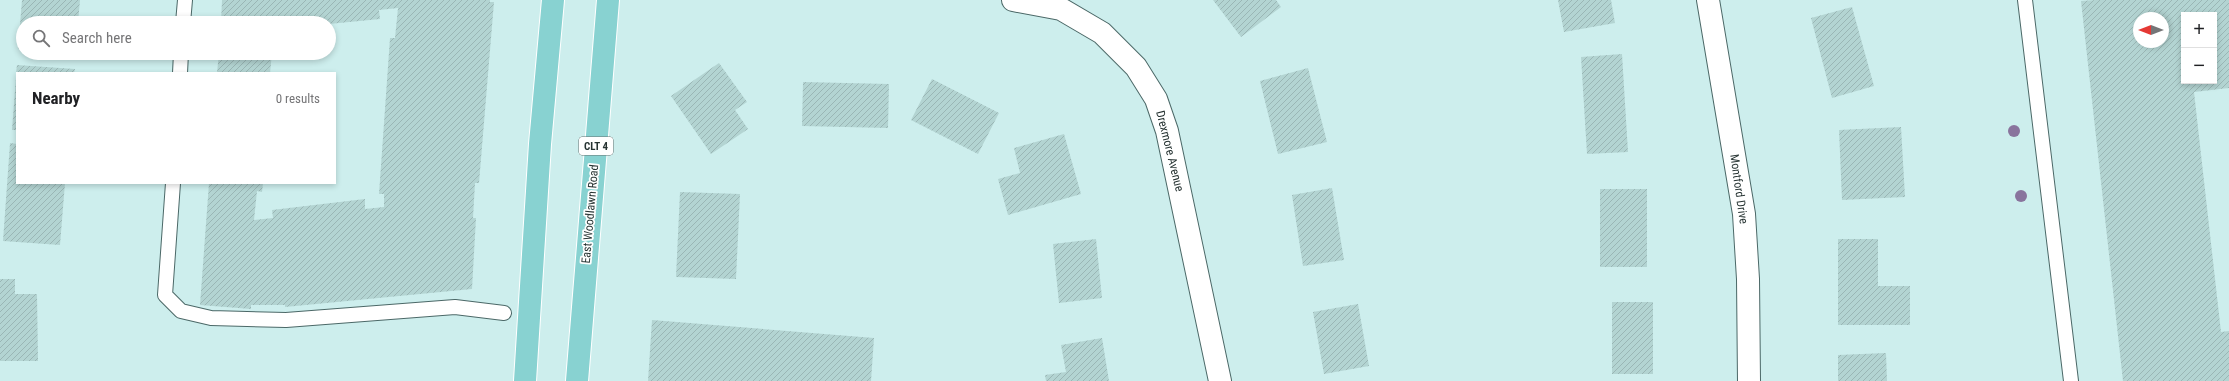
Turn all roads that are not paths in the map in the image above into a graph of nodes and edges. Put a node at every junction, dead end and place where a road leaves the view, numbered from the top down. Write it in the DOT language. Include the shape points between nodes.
graph roads {
  1 [pos="185,0"];
  2 [pos="552,0"];
  3 [pos="608,0"];
  4 [pos="1013,0"];
  5 [pos="1708,0"];
  6 [pos="2025,0"];
  7 [pos="184,16"];
  8 [pos="181,60"];
  9 [pos="180,72"];
  10 [pos="173,184"];
  11 [pos="504,313"];
  12 [pos="525,381"];
  13 [pos="577,381"];
  14 [pos="1220,381"];
  15 [pos="1749,381"];
  16 [pos="2071,381"];
  1 -- 7 [label="lane"];
  2 -- 12 [label="main road"];
  3 -- 13 [label="main road, East Woodlawn Road / CLT 4"];
  4 -- 14 [label="street, Drexmore Avenue" via="1061,10 1102,33 1136,67 1156,99 1167,131"];
  5 -- 15 [label="street, Montford Drive" via="1744,214 1748,279"];
  6 -- 16 [label="lane"];
  8 -- 9 [label="lane"];
  10 -- 11 [label="lane" via="165,295 181,311 212,318 286,320 455,307"];
}
